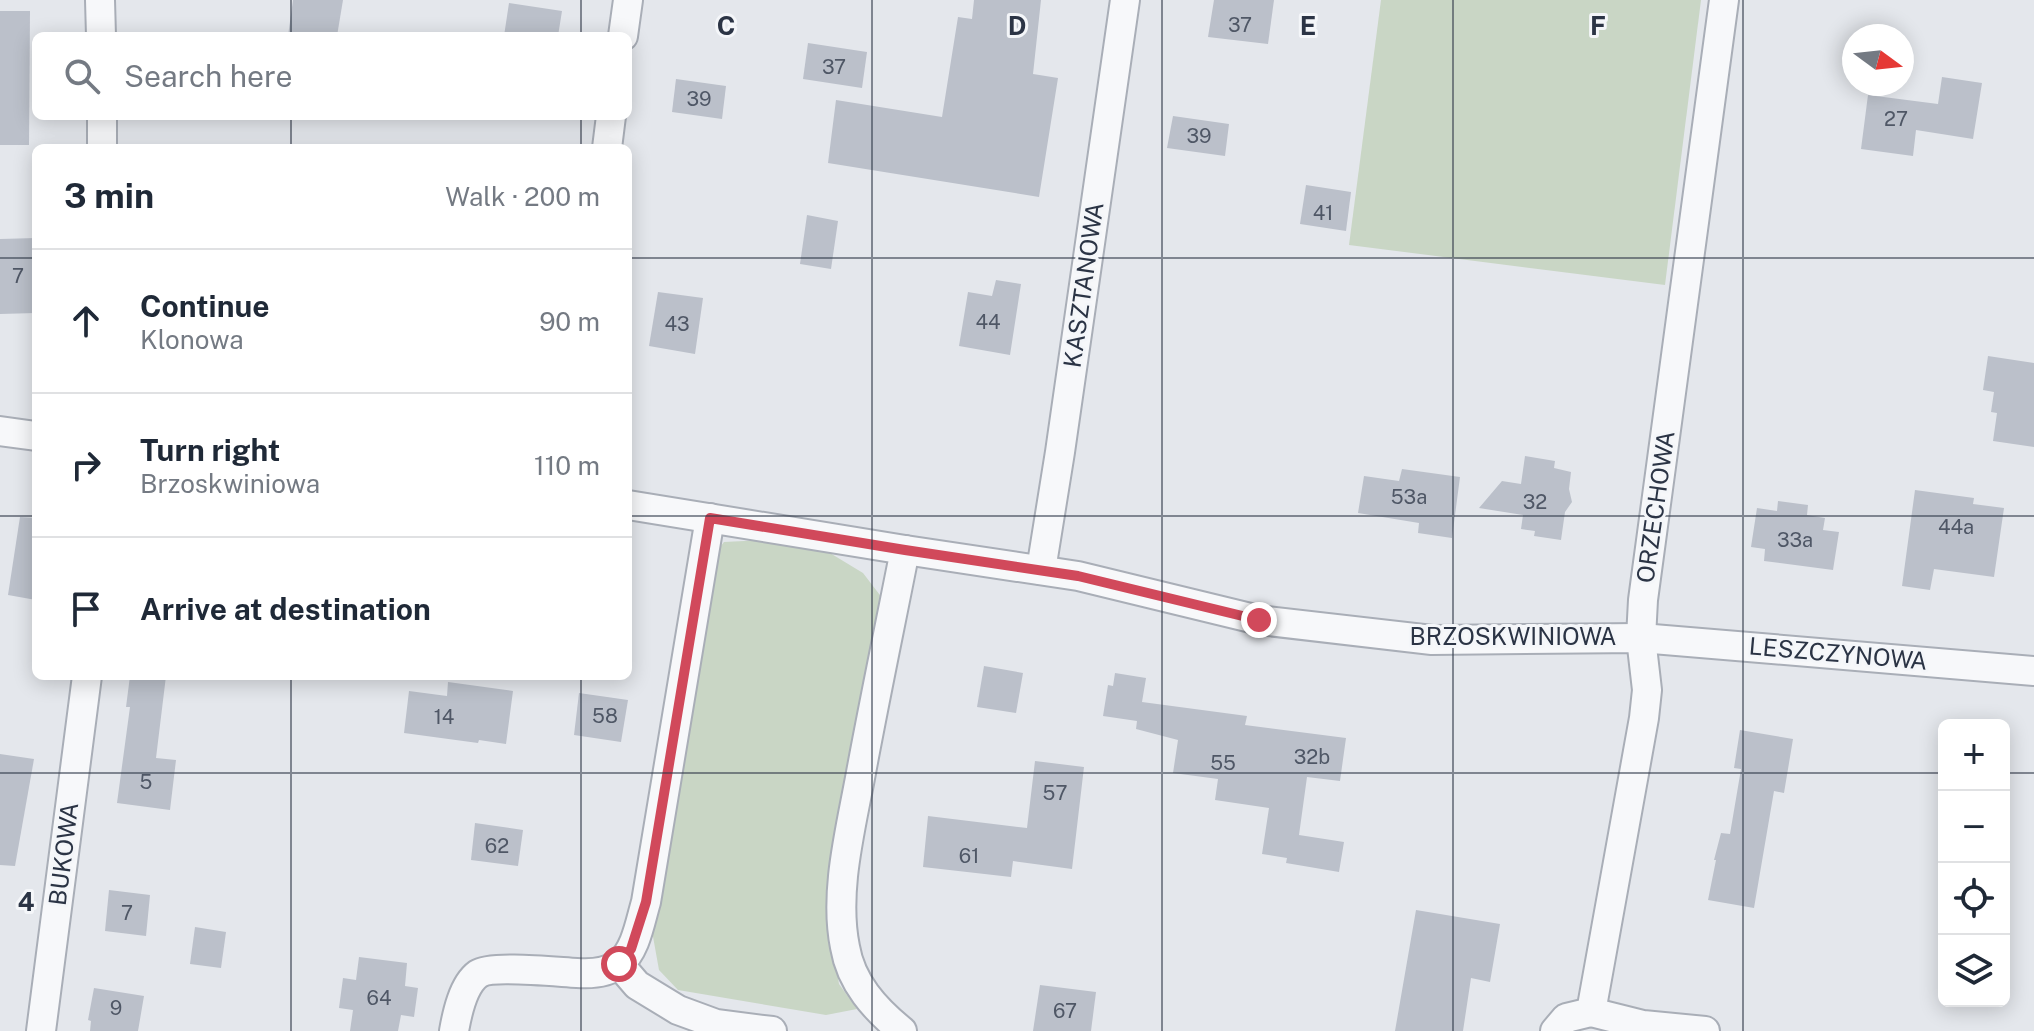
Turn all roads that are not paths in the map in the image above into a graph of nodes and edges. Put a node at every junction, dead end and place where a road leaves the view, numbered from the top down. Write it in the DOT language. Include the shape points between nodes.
graph roads {
  1 [pos="100,0"];
  2 [pos="628,0"];
  3 [pos="1125,0"];
  4 [pos="1724,0"];
  5 [pos="101,32"];
  6 [pos="624,32"];
  7 [pos="102,120"];
  8 [pos="610,120"];
  9 [pos="102,144"];
  10 [pos="608,144"];
  11 [pos="0,431"];
  12 [pos="32,435"];
  13 [pos="632,506"];
  14 [pos="710,518"];
  15 [pos="905,550"];
  16 [pos="1041,570"];
  17 [pos="1641,638"];
  18 [pos="2034,671"];
  19 [pos="86,680"];
  20 [pos="619,964"];
  21 [pos="1591,1012"];
  22 [pos="41,1031"];
  23 [pos="454,1031"];
  24 [pos="772,1031"];
  25 [pos="902,1031"];
  26 [pos="1555,1031"];
  27 [pos="1705,1031"];
  1 -- 5 [label="street"];
  2 -- 6 [label="street"];
  3 -- 16 [label="street, KASZTANOWA"];
  4 -- 17 [label="street, ORZECHOWA"];
  7 -- 9 [label="street"];
  8 -- 10 [label="street"];
  11 -- 12 [label="street"];
  13 -- 14 [label="street, BRZOSKWINIOWA"];
  14 -- 15 [label="street, BRZOSKWINIOWA"];
  14 -- 20 [label="street" via="646,902 631,949"];
  15 -- 16 [label="street, BRZOSKWINIOWA"];
  15 -- 25 [label="street" via="847,848 841,913 854,974 867,998"];
  16 -- 17 [label="street, BRZOSKWINIOWA" via="1259,620 1432,640"];
  17 -- 18 [label="street, LESZCZYNOWA"];
  17 -- 21 [label="street, ORZECHOWA" via="1647,690 1644,718"];
  19 -- 22 [label="street, BUKOWA"];
  20 -- 23 [label="street" via="588,974 496,969 479,973 466,988"];
  20 -- 24 [label="street" via="637,985 678,1010 716,1024"];
  21 -- 26 [label="street" via="1566,1018"];
  21 -- 27 [label="street" via="1643,1025"];
}
